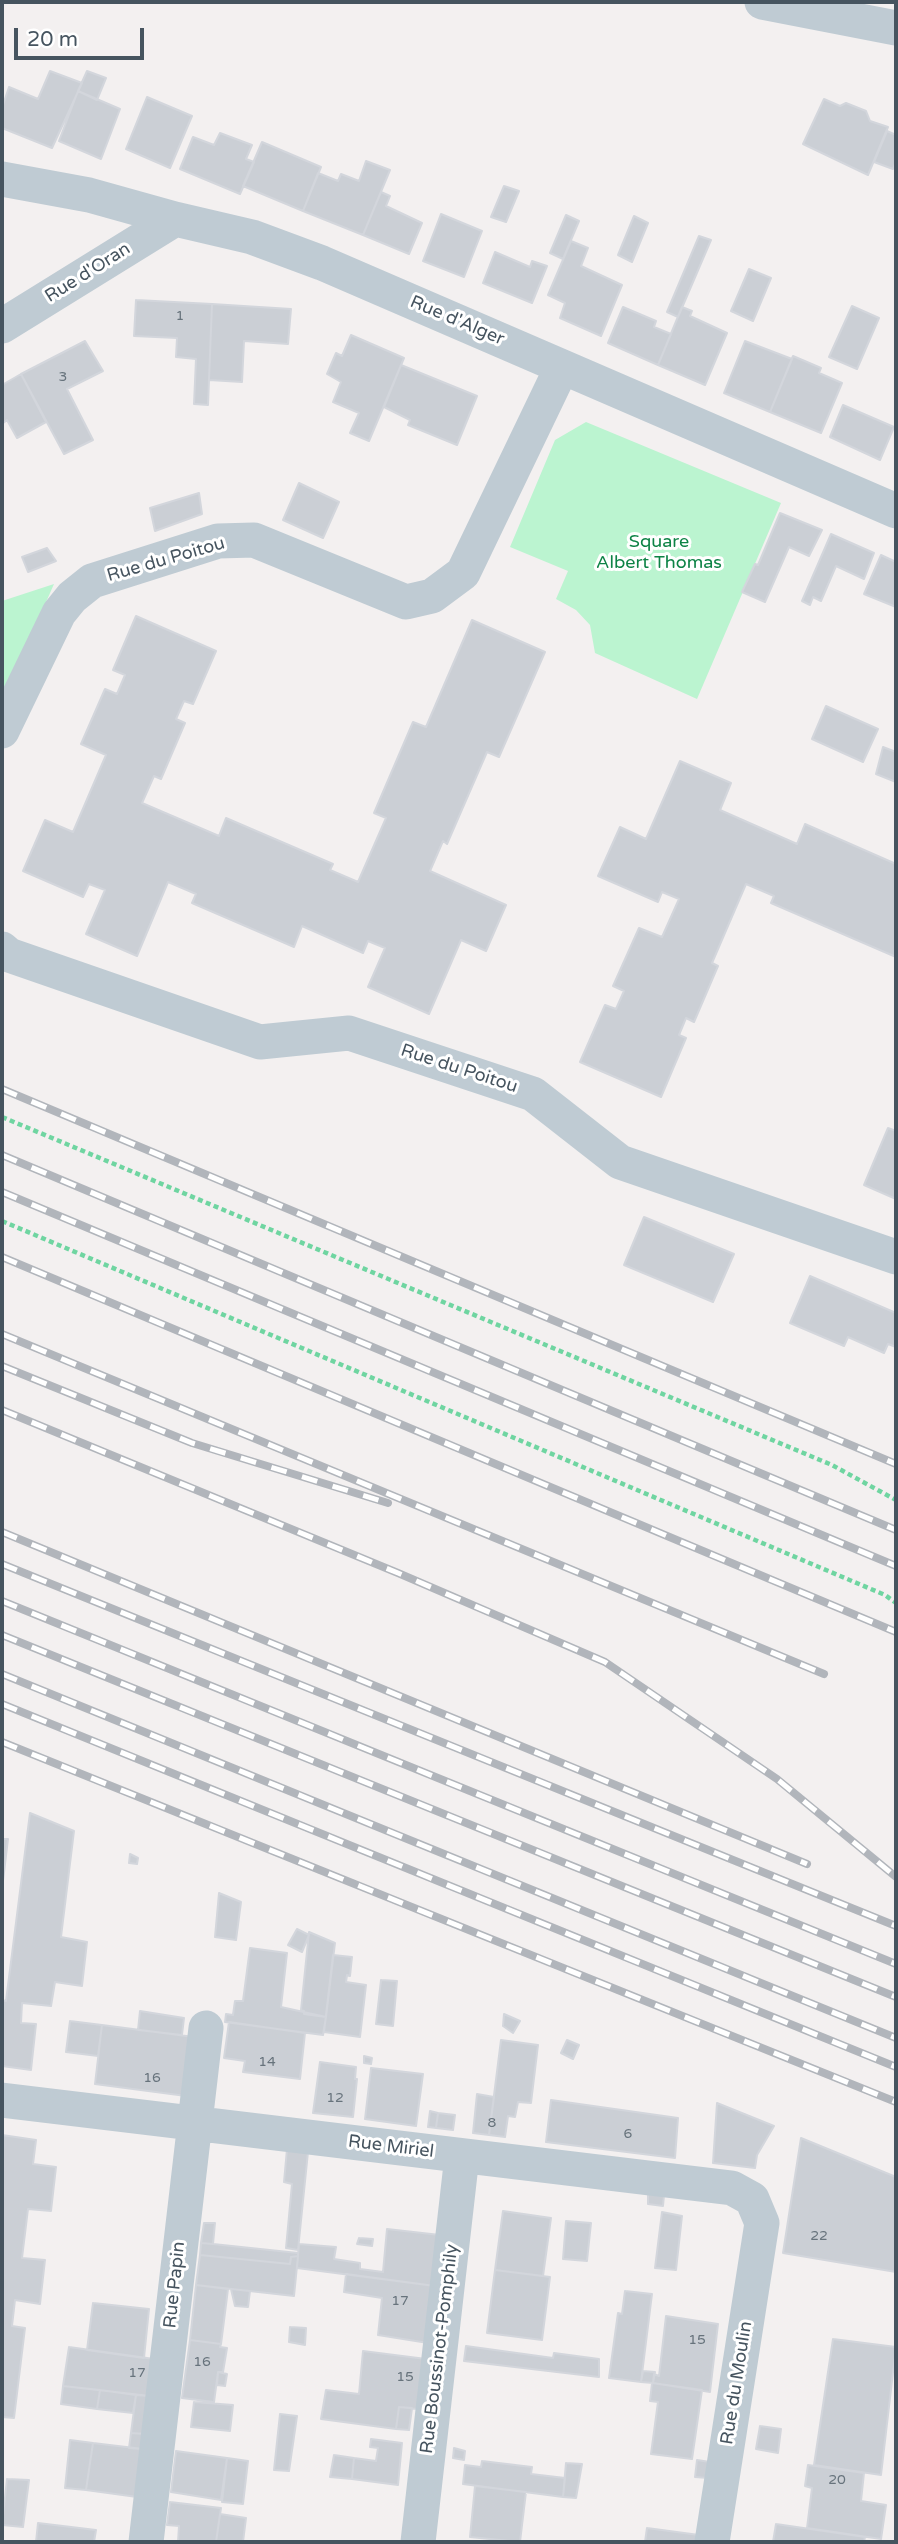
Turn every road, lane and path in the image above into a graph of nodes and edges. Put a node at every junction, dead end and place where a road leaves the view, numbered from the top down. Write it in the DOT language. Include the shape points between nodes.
graph roads {
  1 [pos="762,2"];
  2 [pos="896,28"];
  3 [pos="2,179"];
  4 [pos="175,219"];
  5 [pos="2,326"];
  6 [pos="562,367"];
  7 [pos="896,511"];
  8 [pos="2,731"];
  9 [pos="2,949"];
  10 [pos="2,1117"];
  11 [pos="2,1221"];
  12 [pos="896,1258"];
  13 [pos="896,1500"];
  14 [pos="896,1603"];
  15 [pos="206,2028"];
  16 [pos="2,2100"];
  17 [pos="194,2123"];
  18 [pos="462,2156"];
  19 [pos="762,2223"];
  20 [pos="146,2542"];
  21 [pos="418,2542"];
  22 [pos="712,2542"];
  1 -- 2 [label="street"];
  3 -- 4 [label="street, Rue d'Alger" via="89,195"];
  4 -- 5 [label="street, Rue d'Oran"];
  4 -- 6 [label="street, Rue d'Alger" via="252,237 322,263"];
  6 -- 7 [label="street, Rue d'Alger"];
  6 -- 8 [label="street, Rue du Poitou" via="463,573 432,596 406,602 254,540 218,541 92,581 72,597 59,613"];
  9 -- 12 [label="street, Rue du Poitou" via="260,1042 349,1033 533,1094 620,1162"];
  10 -- 13 [label="path" via="832,1465"];
  11 -- 14 [label="path"];
  15 -- 17 [label="street, Rue Papin"];
  16 -- 17 [label="street, Rue Miriel"];
  17 -- 18 [label="street, Rue Miriel"];
  17 -- 20 [label="street, Rue Papin"];
  18 -- 19 [label="street, Rue Miriel" via="732,2188 752,2199"];
  18 -- 21 [label="street, Rue Boussinot-Pomphily"];
  19 -- 22 [label="street, Rue du Moulin"];
}
